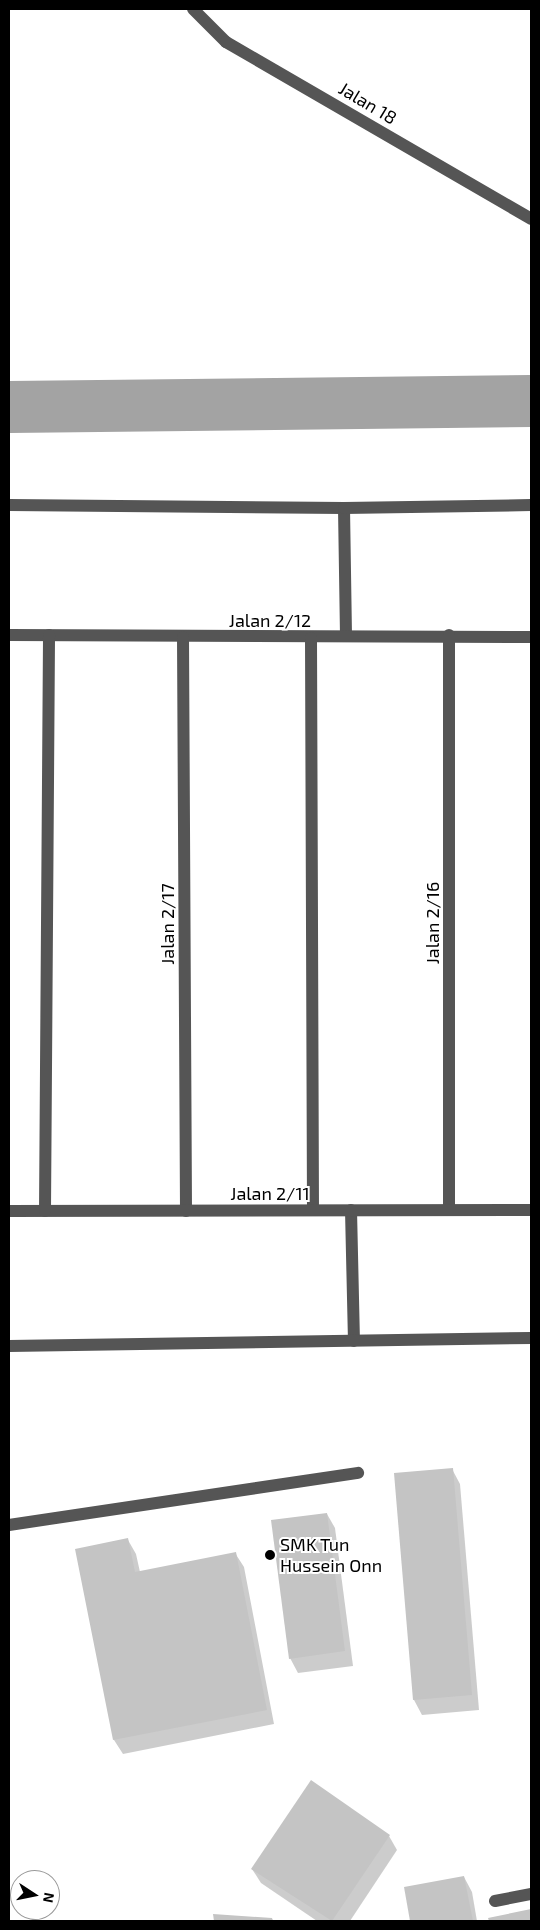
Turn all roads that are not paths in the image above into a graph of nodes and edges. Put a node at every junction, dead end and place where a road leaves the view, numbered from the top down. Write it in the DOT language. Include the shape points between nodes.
graph roads {
  1 [pos="193,9"];
  2 [pos="531,219"];
  3 [pos="9,505"];
  4 [pos="531,505"];
  5 [pos="344,508"];
  6 [pos="9,635"];
  7 [pos="49,635"];
  8 [pos="346,636"];
  9 [pos="450,636"];
  10 [pos="531,636"];
  11 [pos="183,637"];
  12 [pos="312,638"];
  13 [pos="313,1210"];
  14 [pos="351,1210"];
  15 [pos="449,1210"];
  16 [pos="531,1210"];
  17 [pos="9,1211"];
  18 [pos="45,1211"];
  19 [pos="186,1211"];
  20 [pos="531,1338"];
  21 [pos="354,1341"];
  22 [pos="9,1346"];
  23 [pos="358,1473"];
  24 [pos="9,1525"];
  25 [pos="531,1894"];
  26 [pos="495,1901"];
  1 -- 2 [label="street, Jalan 18" via="226,42"];
  3 -- 5 [label="street"];
  4 -- 5 [label="street"];
  5 -- 8 [label="street"];
  6 -- 7 [label="street, Jalan 2/12"];
  7 -- 11 [label="street, Jalan 2/12"];
  7 -- 18 [label="street"];
  8 -- 9 [label="street, Jalan 2/12"];
  8 -- 12 [label="street, Jalan 2/12"];
  9 -- 10 [label="street, Jalan 2/12"];
  9 -- 15 [label="street, Jalan 2/16"];
  11 -- 12 [label="street, Jalan 2/12"];
  11 -- 19 [label="street, Jalan 2/17"];
  12 -- 13 [label="street"];
  13 -- 14 [label="street, Jalan 2/11"];
  13 -- 19 [label="street, Jalan 2/11"];
  14 -- 15 [label="street, Jalan 2/11"];
  14 -- 21 [label="street"];
  15 -- 16 [label="street, Jalan 2/11"];
  17 -- 18 [label="street, Jalan 2/11"];
  18 -- 19 [label="street, Jalan 2/11"];
  20 -- 21 [label="street"];
  21 -- 22 [label="street"];
  23 -- 24 [label="street"];
  25 -- 26 [label="street"];
}
